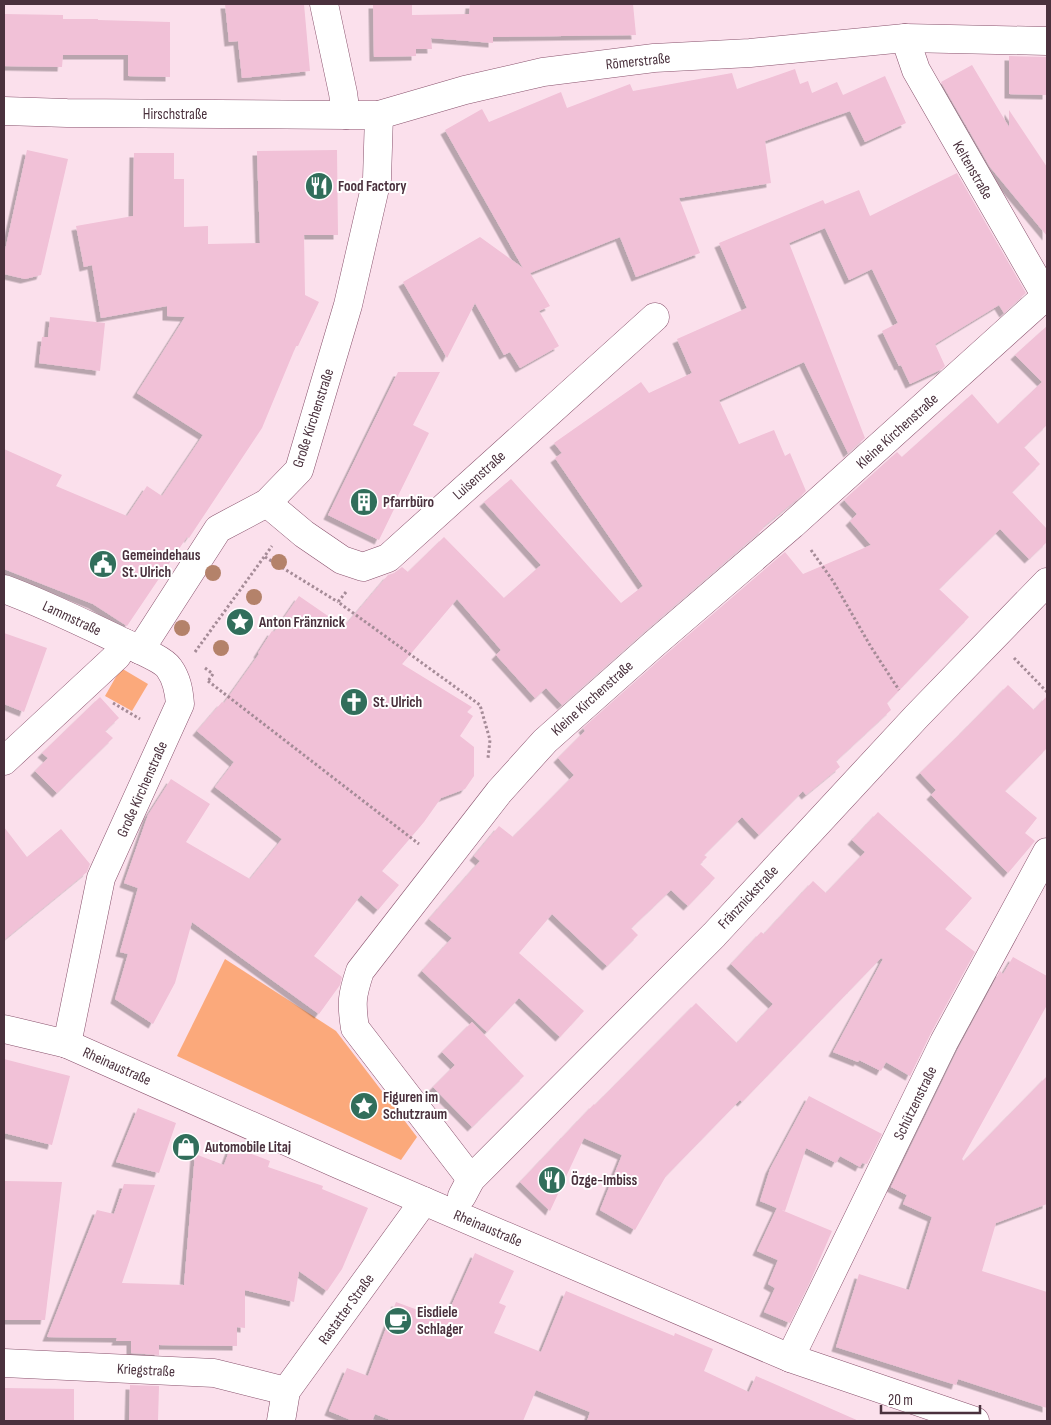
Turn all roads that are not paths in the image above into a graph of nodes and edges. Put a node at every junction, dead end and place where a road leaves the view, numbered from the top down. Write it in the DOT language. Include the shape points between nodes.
graph roads {
  1 [pos="324,4"];
  2 [pos="905,38"];
  3 [pos="1047,41"];
  4 [pos="4,111"];
  5 [pos="346,115"];
  6 [pos="379,115"];
  7 [pos="1047,297"];
  8 [pos="655,317"];
  9 [pos="267,503"];
  10 [pos="1047,582"];
  11 [pos="4,589"];
  12 [pos="132,646"];
  13 [pos="4,761"];
  14 [pos="1047,852"];
  15 [pos="4,1029"];
  16 [pos="67,1044"];
  17 [pos="471,1179"];
  18 [pos="424,1201"];
  19 [pos="452,1213"];
  20 [pos="790,1358"];
  21 [pos="4,1363"];
  22 [pos="286,1391"];
  23 [pos="281,1421"];
  24 [pos="975,1421"];
  1 -- 5 [label="street"];
  2 -- 3 [label="street, Römerstraße"];
  2 -- 6 [label="street, Römerstraße" via="750,53 654,58 543,72"];
  2 -- 7 [label="street, Keltenstraße" via="916,70"];
  4 -- 5 [label="street, Hirschstraße"];
  5 -- 6 [label="street, Römerstraße"];
  6 -- 9 [label="street, Große Kirchenstraße" via="377,179 348,305 299,470"];
  7 -- 17 [label="street, Kleine Kirchenstraße" via="544,741 499,792 360,971 352,1008 355,1028"];
  8 -- 9 [label="street, Luisenstraße" via="388,558 363,567 342,560"];
  9 -- 12 [label="street, Große Kirchenstraße" via="218,529"];
  10 -- 17 [label="street, Fränznickstraße" via="916,717 714,935"];
  11 -- 12 [label="street, Lammstraße"];
  12 -- 13 [label="street" via="117,656"];
  12 -- 16 [label="street, Große Kirchenstraße" via="173,678 180,704 101,878"];
  14 -- 20 [label="street, Schützenstraße" via="944,1042"];
  15 -- 16 [label="street, Rheinaustraße"];
  16 -- 18 [label="street, Rheinaustraße"];
  17 -- 19 [label="street, Fränznickstraße"];
  18 -- 19 [label="street, Rheinaustraße"];
  18 -- 22 [label="street, Rastatter Straße"];
  19 -- 20 [label="street, Rheinaustraße"];
  20 -- 24 [label="street, Rheinaustraße"];
  21 -- 22 [label="street, Kriegstraße" via="214,1372"];
  22 -- 23 [label="street, Rastatter Straße"];
}
